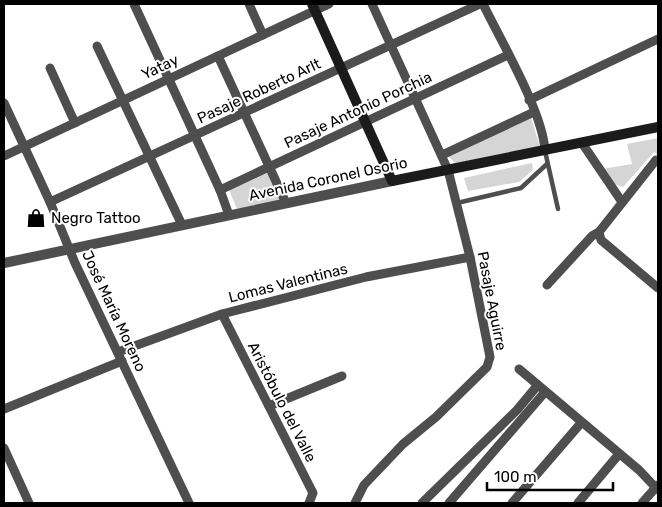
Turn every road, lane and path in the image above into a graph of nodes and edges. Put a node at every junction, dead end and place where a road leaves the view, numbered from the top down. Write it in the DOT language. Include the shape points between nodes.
graph roads {
  1 [pos="134,4"];
  2 [pos="249,4"];
  3 [pos="329,4"];
  4 [pos="372,4"];
  5 [pos="481,4"];
  6 [pos="313,7"];
  7 [pos="263,35"];
  8 [pos="658,40"];
  9 [pos="391,44"];
  10 [pos="97,46"];
  11 [pos="508,55"];
  12 [pos="218,56"];
  13 [pos="50,68"];
  14 [pos="341,68"];
  15 [pos="168,78"];
  16 [pos="415,98"];
  17 [pos="123,100"];
  18 [pos="529,100"];
  19 [pos="4,103"];
  20 [pos="534,112"];
  21 [pos="245,114"];
  22 [pos="366,121"];
  23 [pos="75,122"];
  24 [pos="658,128"];
  25 [pos="196,137"];
  26 [pos="582,143"];
  27 [pos="24,147"];
  28 [pos="545,151"];
  29 [pos="442,155"];
  30 [pos="4,156"];
  31 [pos="150,158"];
  32 [pos="656,160"];
  33 [pos="547,164"];
  34 [pos="270,166"];
  35 [pos="448,170"];
  36 [pos="392,182"];
  37 [pos="220,190"];
  38 [pos="50,202"];
  39 [pos="457,202"];
  40 [pos="622,202"];
  41 [pos="286,204"];
  42 [pos="558,209"];
  43 [pos="229,215"];
  44 [pos="182,225"];
  45 [pos="599,232"];
  46 [pos="70,250"];
  47 [pos="470,257"];
  48 [pos="4,263"];
  49 [pos="547,285"];
  50 [pos="658,288"];
  51 [pos="222,314"];
  52 [pos="118,352"];
  53 [pos="122,361"];
  54 [pos="519,369"];
  55 [pos="342,376"];
  56 [pos="541,389"];
  57 [pos="269,406"];
  58 [pos="4,409"];
  59 [pos="581,423"];
  60 [pos="4,448"];
  61 [pos="619,454"];
  62 [pos="657,488"];
  63 [pos="360,501"];
  64 [pos="29,503"];
  65 [pos="189,503"];
  66 [pos="309,503"];
  67 [pos="422,503"];
  68 [pos="449,503"];
  69 [pos="512,503"];
  70 [pos="578,503"];
  71 [pos="642,503"];
  1 -- 15 [label="street"];
  2 -- 7 [label="street"];
  3 -- 6 [label="street, Yatay"];
  4 -- 9 [label="street, Pasaje Aguirre"];
  5 -- 9 [label="street, Pasaje Roberto Arlt"];
  5 -- 11 [label="street"];
  6 -- 7 [label="street, Yatay"];
  6 -- 14 [label="main road"];
  7 -- 12 [label="street, Yatay"];
  8 -- 18 [label="street"];
  9 -- 14 [label="street, Pasaje Roberto Arlt"];
  9 -- 16 [label="street, Pasaje Aguirre"];
  10 -- 17 [label="street"];
  11 -- 16 [label="street, Pasaje Antonio Porchia"];
  11 -- 18 [label="street"];
  12 -- 15 [label="street, Yatay"];
  12 -- 21 [label="street"];
  13 -- 23 [label="street"];
  14 -- 21 [label="street, Pasaje Roberto Arlt"];
  14 -- 22 [label="main road"];
  15 -- 17 [label="street, Yatay"];
  15 -- 25 [label="street"];
  16 -- 22 [label="street, Pasaje Antonio Porchia"];
  16 -- 29 [label="street, Pasaje Aguirre"];
  17 -- 23 [label="street, Yatay"];
  17 -- 31 [label="street"];
  18 -- 20 [label="street"];
  19 -- 27 [label="street, José María Moreno"];
  20 -- 28 [label="street"];
  20 -- 29 [label="street"];
  21 -- 25 [label="street, Pasaje Roberto Arlt"];
  21 -- 34 [label="street"];
  22 -- 34 [label="street, Pasaje Antonio Porchia"];
  22 -- 36 [label="main road"];
  23 -- 27 [label="street, Yatay"];
  24 -- 26 [label="main road, Avenida Coronel Osorio"];
  25 -- 31 [label="street, Pasaje Roberto Arlt"];
  25 -- 37 [label="street"];
  26 -- 28 [label="main road, Avenida Coronel Osorio"];
  26 -- 40 [label="street"];
  27 -- 30 [label="street, Yatay"];
  27 -- 38 [label="street, José María Moreno"];
  28 -- 33 [label="lane"];
  28 -- 35 [label="main road, Avenida Coronel Osorio"];
  29 -- 35 [label="street, Pasaje Aguirre"];
  31 -- 38 [label="street, Pasaje Roberto Arlt"];
  31 -- 44 [label="street"];
  32 -- 40 [label="street"];
  33 -- 39 [label="lane" via="521,188"];
  33 -- 42 [label="lane"];
  34 -- 37 [label="street, Pasaje Antonio Porchia"];
  34 -- 41 [label="street"];
  35 -- 36 [label="main road, Avenida Coronel Osorio"];
  35 -- 39 [label="street, Pasaje Aguirre"];
  36 -- 41 [label="street, Avenida Coronel Osorio"];
  37 -- 43 [label="street"];
  38 -- 46 [label="street, José María Moreno"];
  39 -- 47 [label="street, Pasaje Aguirre"];
  40 -- 45 [label="street"];
  41 -- 43 [label="street, Avenida Coronel Osorio"];
  43 -- 44 [label="street, Avenida Coronel Osorio"];
  44 -- 46 [label="street, Avenida Coronel Osorio"];
  45 -- 49 [label="street"];
  45 -- 50 [label="street" via="601,240"];
  46 -- 48 [label="street, Avenida Coronel Osorio"];
  46 -- 52 [label="street, José María Moreno"];
  47 -- 51 [label="street, Lomas Valentinas" via="366,278"];
  47 -- 63 [label="street, Pasaje Aguirre" via="489,362 447,408 403,444 364,485"];
  51 -- 52 [label="street, Lomas Valentinas"];
  51 -- 57 [label="street, Aristóbulo del Valle"];
  52 -- 53 [label="street, José María Moreno"];
  53 -- 58 [label="street"];
  53 -- 65 [label="street, José María Moreno"];
  54 -- 56 [label="street"];
  55 -- 57 [label="street"];
  56 -- 59 [label="street"];
  56 -- 67 [label="street"];
  56 -- 68 [label="street"];
  57 -- 66 [label="street, Aristóbulo del Valle" via="313,493"];
  59 -- 61 [label="street"];
  59 -- 69 [label="street"];
  60 -- 64 [label="street"];
  61 -- 62 [label="street"];
  61 -- 70 [label="street"];
  62 -- 71 [label="street"];
}
